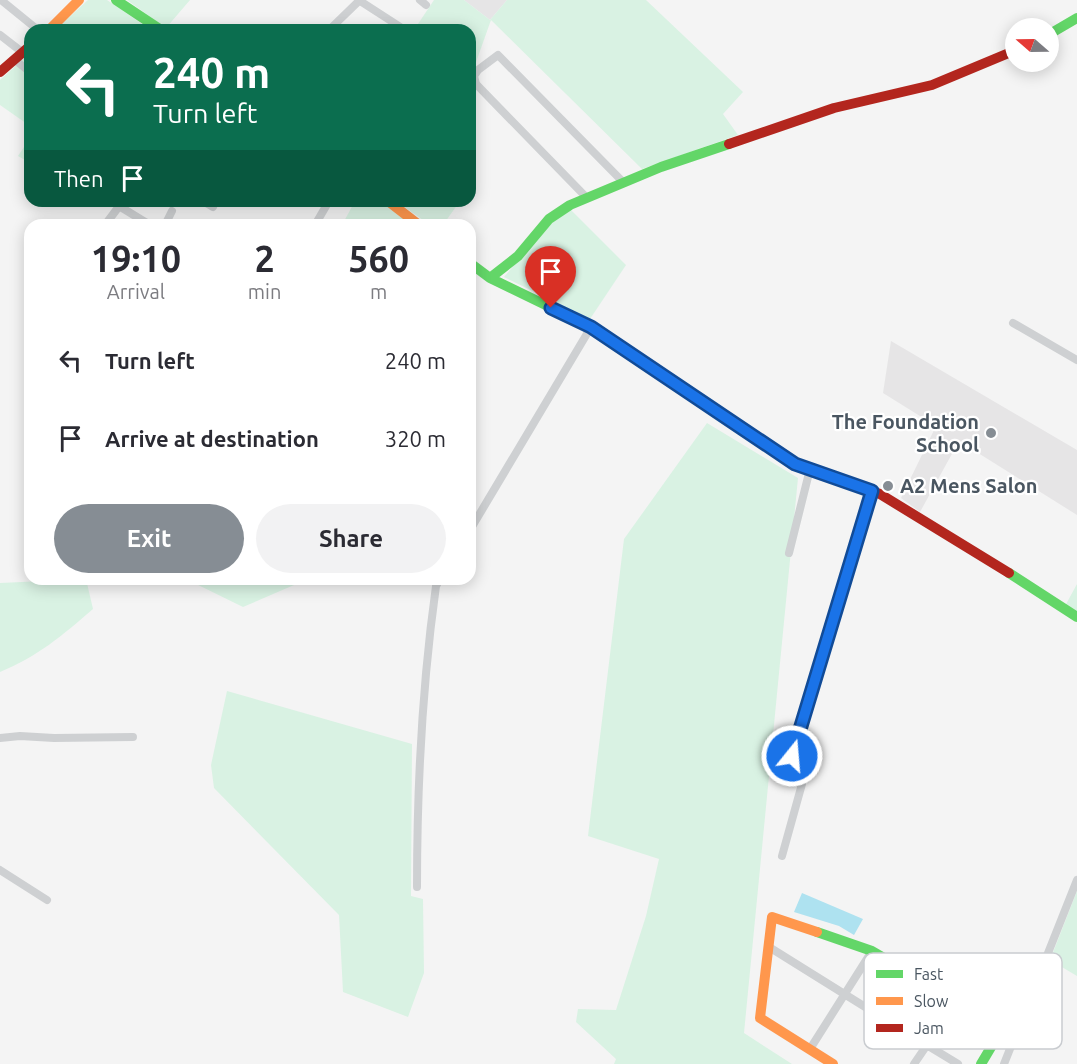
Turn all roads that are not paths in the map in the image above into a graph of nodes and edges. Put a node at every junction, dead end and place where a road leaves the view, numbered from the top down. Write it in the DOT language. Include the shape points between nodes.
graph roads {
  1 [pos="1,0"];
  2 [pos="79,0"];
  3 [pos="116,0"];
  4 [pos="360,0"];
  5 [pos="1077,18"];
  6 [pos="31,24"];
  7 [pos="58,24"];
  8 [pos="151,24"];
  9 [pos="338,24"];
  10 [pos="396,24"];
  11 [pos="1059,29"];
  12 [pos="0,35"];
  13 [pos="22,53"];
  14 [pos="1005,55"];
  15 [pos="0,72"];
  16 [pos="476,73"];
  17 [pos="476,84"];
  18 [pos="624,183"];
  19 [pos="587,198"];
  20 [pos="119,207"];
  21 [pos="125,207"];
  22 [pos="396,207"];
  23 [pos="172,212"];
  24 [pos="110,219"];
  25 [pos="142,219"];
  26 [pos="168,219"];
  27 [pos="411,219"];
  28 [pos="476,268"];
  29 [pos="490,278"];
  30 [pos="1013,323"];
  31 [pos="591,327"];
  32 [pos="1077,360"];
  33 [pos="810,469"];
  34 [pos="872,491"];
  35 [pos="476,520"];
  36 [pos="789,554"];
  37 [pos="438,585"];
  38 [pos="1077,617"];
  39 [pos="133,737"];
  40 [pos="0,738"];
  41 [pos="782,856"];
  42 [pos="0,870"];
  43 [pos="1077,880"];
  44 [pos="417,887"];
  45 [pos="47,900"];
  46 [pos="769,947"];
  47 [pos="872,951"];
  48 [pos="875,953"];
  49 [pos="1048,953"];
  50 [pos="864,963"];
  51 [pos="844,994"];
  52 [pos="864,1006"];
  53 [pos="810,1049"];
  54 [pos="924,1049"];
  55 [pos="934,1049"];
  56 [pos="990,1049"];
  57 [pos="1011,1049"];
  58 [pos="832,1064"];
  59 [pos="914,1064"];
  60 [pos="958,1064"];
  61 [pos="981,1064"];
  62 [pos="1005,1064"];
  1 -- 6 [label="street"];
  2 -- 7 [label="street"];
  3 -- 8 [label="street"];
  4 -- 9 [label="street"];
  4 -- 10 [label="street"];
  5 -- 11 [label="street"];
  12 -- 13 [label="street"];
  13 -- 15 [label="street"];
  14 -- 18 [label="street" via="932,85 834,108"];
  16 -- 18 [label="street" via="498,55"];
  17 -- 19 [label="street"];
  18 -- 19 [label="street"];
  19 -- 29 [label="street" via="549,219 518,256"];
  20 -- 24 [label="street"];
  21 -- 25 [label="street"];
  22 -- 27 [label="street"];
  23 -- 26 [label="street"];
  28 -- 29 [label="street"];
  29 -- 31 [label="street"];
  30 -- 32 [label="street"];
  31 -- 33 [label="street" via="795,464"];
  31 -- 35 [label="street"];
  33 -- 34 [label="street"];
  33 -- 36 [label="street"];
  34 -- 38 [label="street" via="906,508"];
  34 -- 41 [label="street" via="786,778 802,784"];
  37 -- 44 [label="street" via="421,713"];
  39 -- 40 [label="street"];
  42 -- 45 [label="street"];
  43 -- 49 [label="street"];
  46 -- 47 [label="street" via="772,917"];
  46 -- 51 [label="street"];
  46 -- 53 [label="street" via="760,1018"];
  47 -- 48 [label="street"];
  50 -- 51 [label="street"];
  51 -- 52 [label="street"];
  51 -- 53 [label="street"];
  53 -- 58 [label="street"];
  54 -- 59 [label="street"];
  55 -- 60 [label="street"];
  56 -- 61 [label="street"];
  57 -- 62 [label="street"];
}
